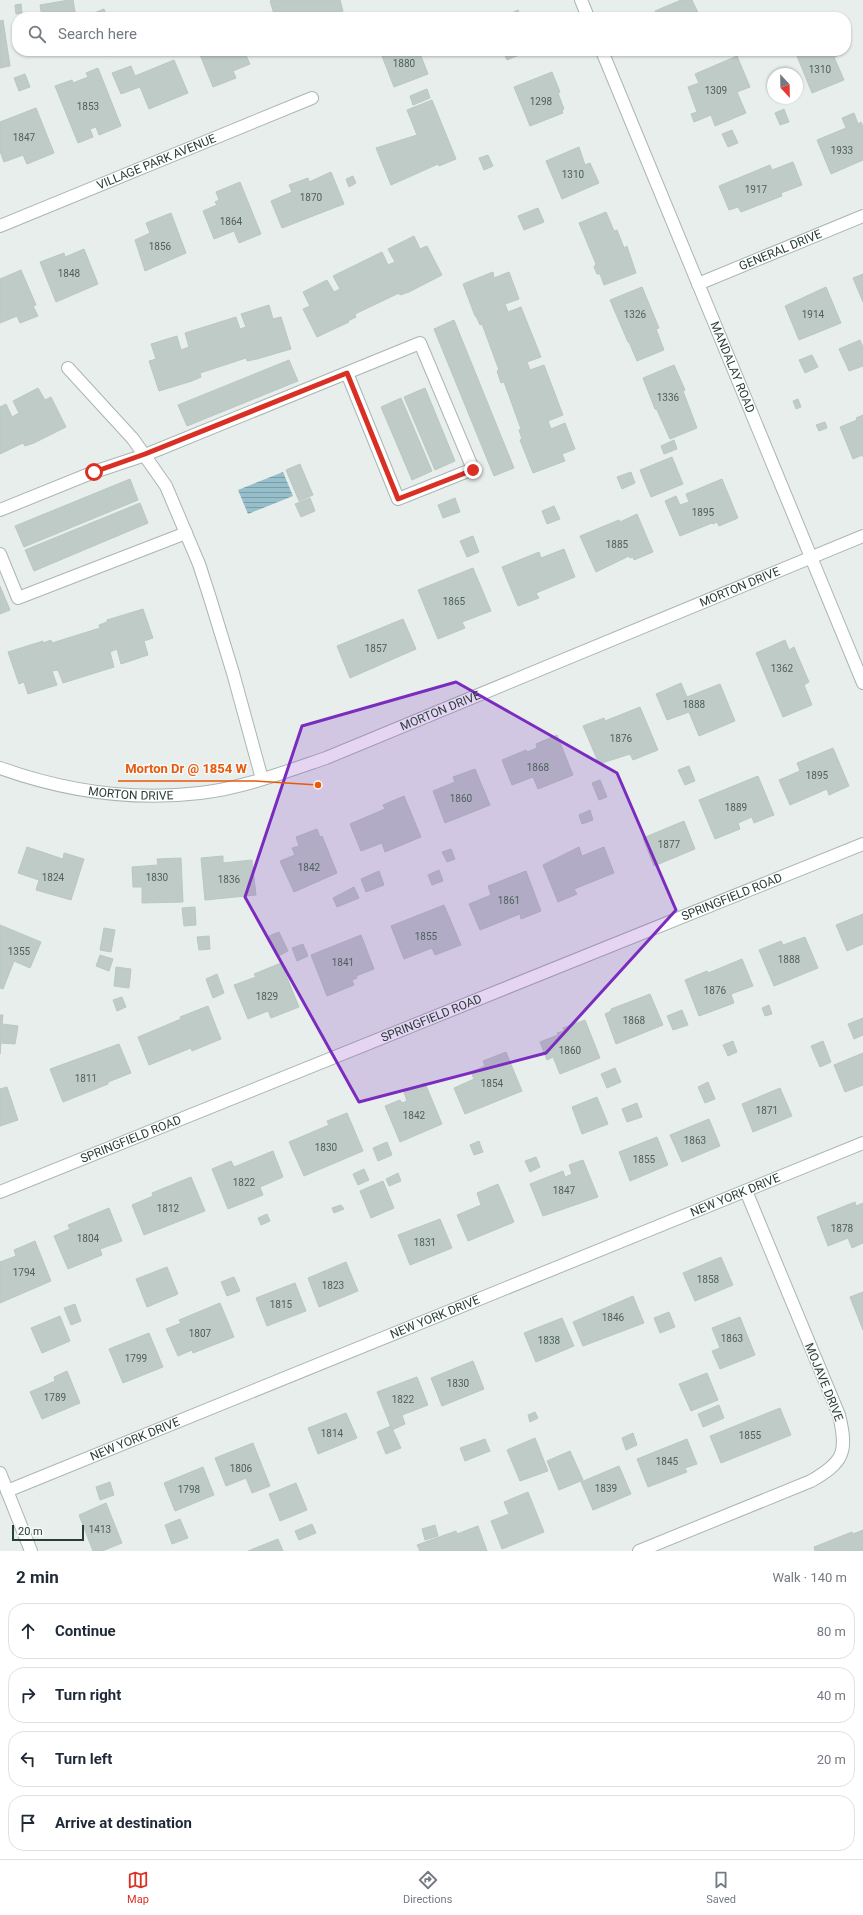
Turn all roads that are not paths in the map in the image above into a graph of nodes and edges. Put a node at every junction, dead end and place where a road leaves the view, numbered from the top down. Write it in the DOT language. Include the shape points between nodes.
graph roads {
  1 [pos="581,0"];
  2 [pos="586,12"];
  3 [pos="604,56"];
  4 [pos="312,98"];
  5 [pos="863,216"];
  6 [pos="0,226"];
  7 [pos="698,284"];
  8 [pos="68,368"];
  9 [pos="347,373"];
  10 [pos="145,454"];
  11 [pos="0,510"];
  12 [pos="186,533"];
  13 [pos="863,536"];
  14 [pos="0,554"];
  15 [pos="812,557"];
  16 [pos="863,683"];
  17 [pos="0,768"];
  18 [pos="262,779"];
  19 [pos="863,844"];
  20 [pos="863,1143"];
  21 [pos="746,1191"];
  22 [pos="0,1192"];
  23 [pos="0,1474"];
  24 [pos="7,1492"];
  25 [pos="31,1551"];
  26 [pos="639,1551"];
  1 -- 2 [label="street"];
  3 -- 7 [label="street, MANDALAY ROAD"];
  4 -- 6 [label="street, VILLAGE PARK AVENUE"];
  5 -- 7 [label="street, GENERAL DRIVE"];
  7 -- 15 [label="street, MANDALAY ROAD"];
  8 -- 10 [label="street"];
  9 -- 9 [label="street" via="398,499 473,470 420,343"];
  9 -- 10 [label="street"];
  10 -- 11 [label="street"];
  10 -- 12 [label="street" via="166,486"];
  12 -- 14 [label="street" via="18,598"];
  12 -- 18 [label="street" via="210,598"];
  13 -- 15 [label="street, MORTON DRIVE"];
  15 -- 16 [label="street, MANDALAY ROAD"];
  15 -- 18 [label="street, MORTON DRIVE" via="326,758"];
  17 -- 18 [label="street, MORTON DRIVE" via="59,786 131,796 201,793"];
  19 -- 22 [label="street, SPRINGFIELD ROAD"];
  20 -- 21 [label="street, NEW YORK DRIVE"];
  21 -- 24 [label="street, NEW YORK DRIVE"];
  21 -- 26 [label="street, MOJAVE DRIVE" via="839,1415 844,1442 842,1456 833,1466 811,1481"];
  23 -- 24 [label="street"];
  24 -- 25 [label="street"];
}
